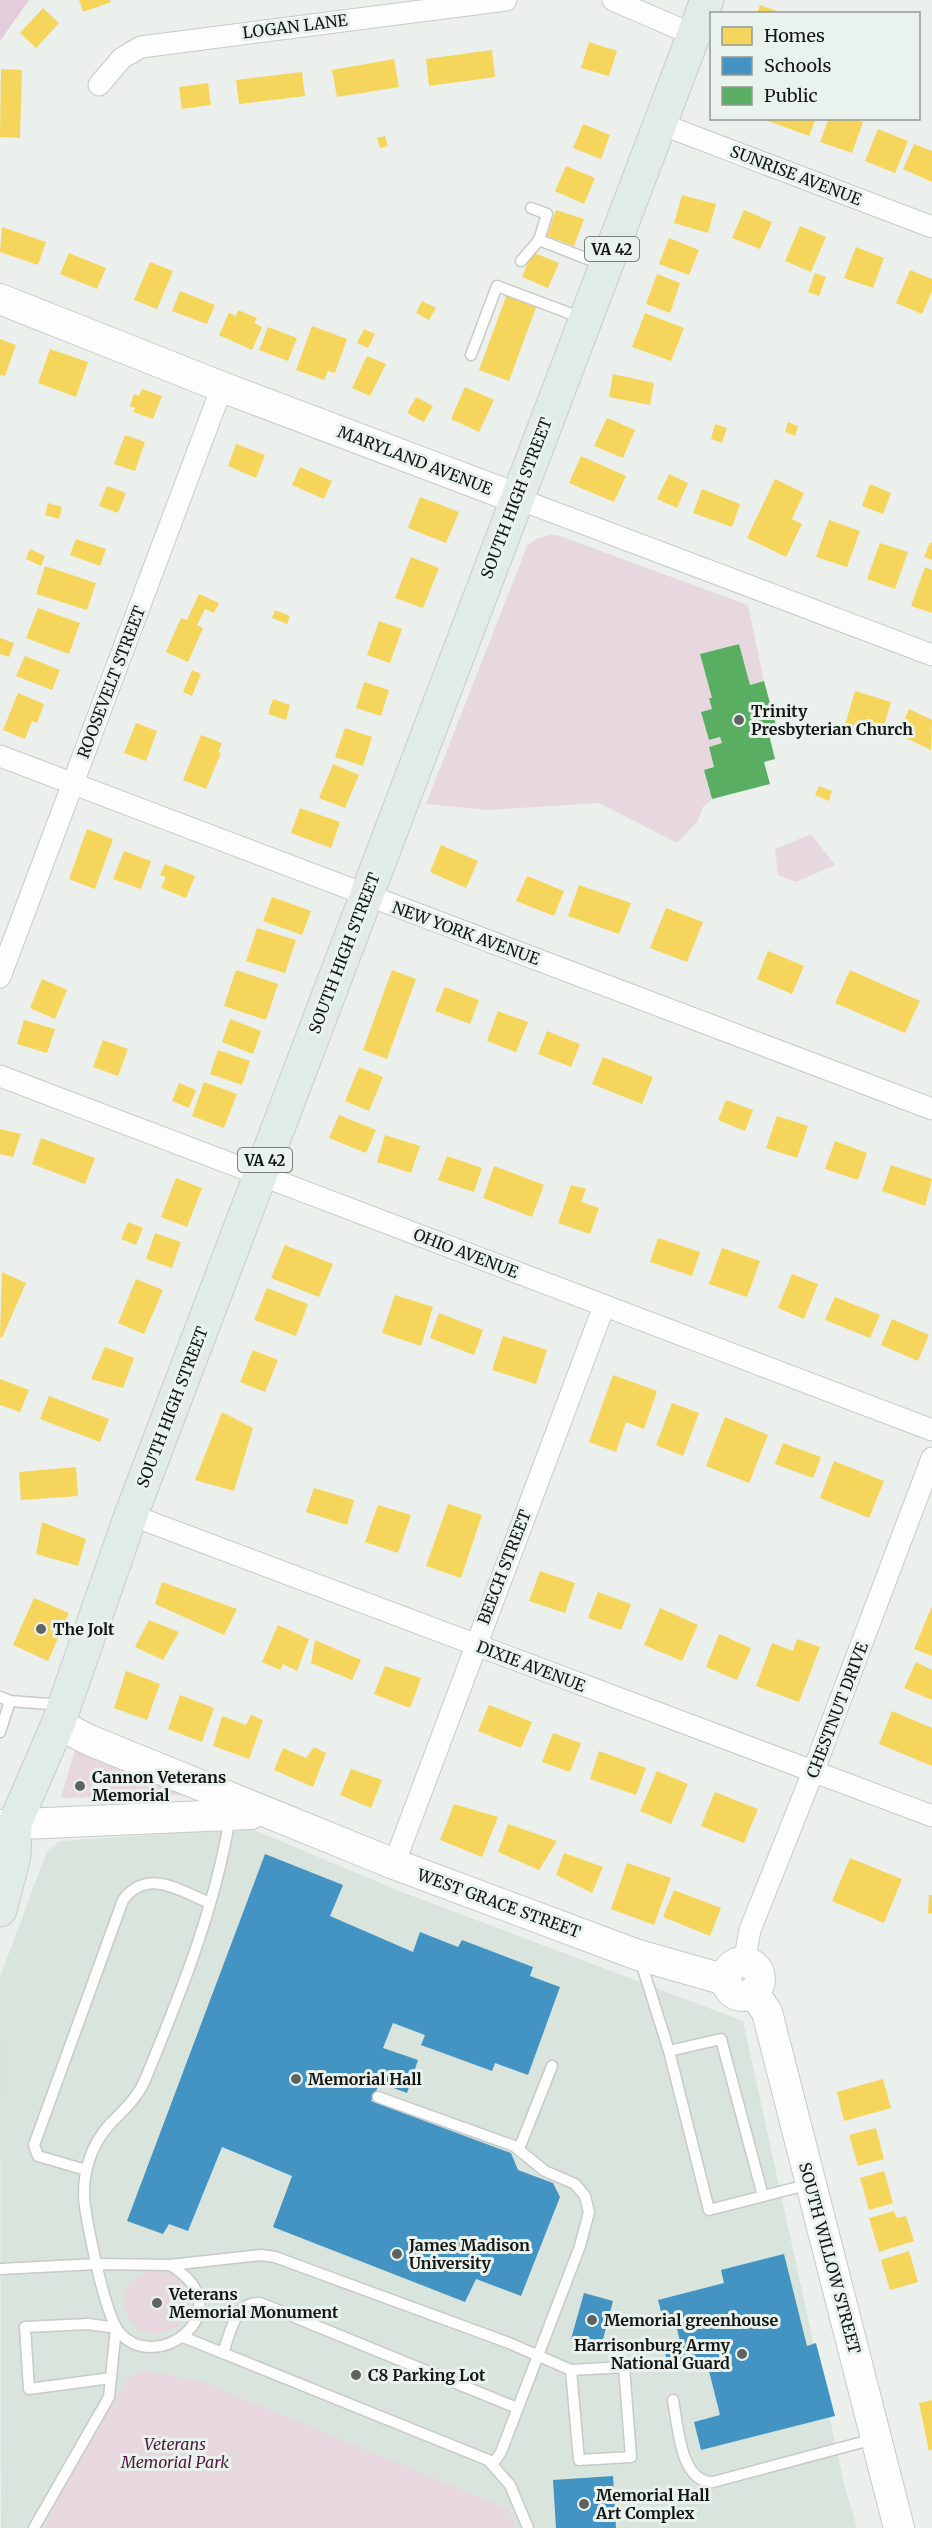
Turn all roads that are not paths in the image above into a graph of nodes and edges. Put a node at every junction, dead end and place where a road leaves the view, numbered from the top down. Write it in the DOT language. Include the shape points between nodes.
graph roads {
  1 [pos="506,0"];
  2 [pos="613,0"];
  3 [pos="707,0"];
  4 [pos="694,35"];
  5 [pos="99,85"];
  6 [pos="661,124"];
  7 [pos="531,208"];
  8 [pos="932,227"];
  9 [pos="539,240"];
  10 [pos="521,261"];
  11 [pos="606,266"];
  12 [pos="0,299"];
  13 [pos="585,320"];
  14 [pos="471,355"];
  15 [pos="222,387"];
  16 [pos="516,498"];
  17 [pos="932,655"];
  18 [pos="0,756"];
  19 [pos="73,783"];
  20 [pos="366,895"];
  21 [pos="0,977"];
  22 [pos="0,1076"];
  23 [pos="932,1109"];
  24 [pos="260,1174"];
  25 [pos="604,1306"];
  26 [pos="932,1430"];
  27 [pos="932,1458"];
  28 [pos="131,1515"];
  29 [pos="475,1645"];
  30 [pos="5,1699"];
  31 [pos="61,1715"];
  32 [pos="0,1732"];
  33 [pos="813,1772"];
  34 [pos="231,1807"];
  35 [pos="932,1816"];
  36 [pos="5,1831"];
  37 [pos="394,1864"];
  38 [pos="210,1903"];
  39 [pos="0,1910"];
  40 [pos="639,1955"];
  41 [pos="735,1971"];
  42 [pos="753,1992"];
  43 [pos="669,2051"];
  44 [pos="552,2066"];
  45 [pos="378,2097"];
  46 [pos="519,2149"];
  47 [pos="86,2170"];
  48 [pos="811,2184"];
  49 [pos="763,2196"];
  50 [pos="97,2264"];
  51 [pos="170,2265"];
  52 [pos="0,2269"];
  53 [pos="116,2328"];
  54 [pos="183,2337"];
  55 [pos="223,2353"];
  56 [pos="537,2354"];
  57 [pos="571,2370"];
  58 [pos="111,2378"];
  59 [pos="673,2400"];
  60 [pos="517,2408"];
  61 [pos="877,2438"];
  62 [pos="493,2464"];
  63 [pos="34,2528"];
  64 [pos="528,2528"];
  65 [pos="898,2528"];
  1 -- 5 [label="street, LOGAN LANE" via="141,47 122,58"];
  2 -- 4 [label="street"];
  3 -- 4 [label="main road, SOUTH HIGH STREET / VA 42"];
  4 -- 6 [label="main road, SOUTH HIGH STREET / VA 42"];
  6 -- 8 [label="street, SUNRISE AVENUE"];
  6 -- 11 [label="main road, SOUTH HIGH STREET / VA 42"];
  7 -- 9 [label="lane" via="547,214"];
  9 -- 10 [label="lane"];
  9 -- 11 [label="lane"];
  11 -- 13 [label="main road, SOUTH HIGH STREET / VA 42"];
  12 -- 15 [label="street, MARYLAND AVENUE"];
  13 -- 14 [label="lane" via="497,286"];
  13 -- 16 [label="main road, SOUTH HIGH STREET / VA 42"];
  15 -- 16 [label="street, MARYLAND AVENUE"];
  15 -- 19 [label="street, ROOSEVELT STREET"];
  16 -- 17 [label="street, MARYLAND AVENUE"];
  16 -- 20 [label="main road, SOUTH HIGH STREET / VA 42"];
  18 -- 19 [label="street, NEW YORK AVENUE"];
  19 -- 20 [label="street, NEW YORK AVENUE"];
  19 -- 21 [label="street, ROOSEVELT STREET"];
  20 -- 23 [label="street, NEW YORK AVENUE"];
  20 -- 24 [label="main road, SOUTH HIGH STREET / VA 42"];
  22 -- 24 [label="street, OHIO AVENUE"];
  24 -- 25 [label="street, OHIO AVENUE"];
  24 -- 28 [label="main road, SOUTH HIGH STREET / VA 42"];
  25 -- 26 [label="street, OHIO AVENUE"];
  25 -- 29 [label="street, BEECH STREET"];
  27 -- 33 [label="street, CHESTNUT DRIVE"];
  28 -- 29 [label="street, DIXIE AVENUE"];
  28 -- 31 [label="main road, SOUTH HIGH STREET / VA 42"];
  29 -- 33 [label="street, DIXIE AVENUE"];
  29 -- 37 [label="street, BEECH STREET"];
  30 -- 31 [label="lane"];
  30 -- 32 [label="lane"];
  31 -- 34 [label="street, WEST GRACE STREET" via="88,1740"];
  31 -- 36 [label="main road, SOUTH HIGH STREET / VA 42"];
  33 -- 35 [label="street, DIXIE AVENUE"];
  33 -- 41 [label="street, CHESTNUT DRIVE"];
  34 -- 36 [label="street, WEST GRACE STREET"];
  34 -- 37 [label="street, WEST GRACE STREET" via="275,1817"];
  34 -- 38 [label="lane"];
  36 -- 39 [label="main road, SOUTH HIGH STREET / VA 42" via="14,1856"];
  37 -- 40 [label="street, WEST GRACE STREET"];
  38 -- 47 [label="lane" via="143,2084 99,2139"];
  38 -- 47 [label="lane" via="151,1882 139,1884 123,1900 34,2145 38,2156"];
  40 -- 41 [label="street, WEST GRACE STREET"];
  40 -- 43 [label="lane"];
  41 -- 42 [label="street, WEST GRACE STREET" via="734,1993 744,1996"];
  42 -- 48 [label="street, SOUTH WILLOW STREET" via="767,2012"];
  43 -- 49 [label="lane" via="722,2038"];
  43 -- 49 [label="lane" via="709,2210"];
  44 -- 46 [label="lane"];
  45 -- 46 [label="lane"];
  46 -- 56 [label="lane" via="545,2171 575,2184 585,2196 589,2211 588,2224"];
  47 -- 50 [label="lane" via="85,2205"];
  48 -- 49 [label="lane"];
  48 -- 61 [label="street, SOUTH WILLOW STREET"];
  50 -- 51 [label="lane"];
  50 -- 52 [label="lane"];
  50 -- 53 [label="lane"];
  51 -- 54 [label="lane" via="190,2280 201,2302 200,2313"];
  51 -- 56 [label="lane" via="261,2255 275,2257"];
  53 -- 54 [label="lane" via="134,2343 152,2346"];
  53 -- 58 [label="lane"];
  53 -- 58 [label="lane" via="88,2324 25,2327 29,2389"];
  54 -- 55 [label="lane"];
  55 -- 60 [label="lane" via="241,2309 251,2302 260,2303"];
  55 -- 62 [label="lane" via="480,2455"];
  56 -- 57 [label="lane"];
  56 -- 60 [label="lane"];
  57 -- 57 [label="lane" via="579,2460 631,2457 624,2367"];
  58 -- 63 [label="lane" via="109,2397"];
  59 -- 61 [label="lane" via="688,2469 705,2482"];
  60 -- 62 [label="lane"];
  61 -- 65 [label="street, SOUTH WILLOW STREET"];
  62 -- 64 [label="lane" via="513,2490"];
}
